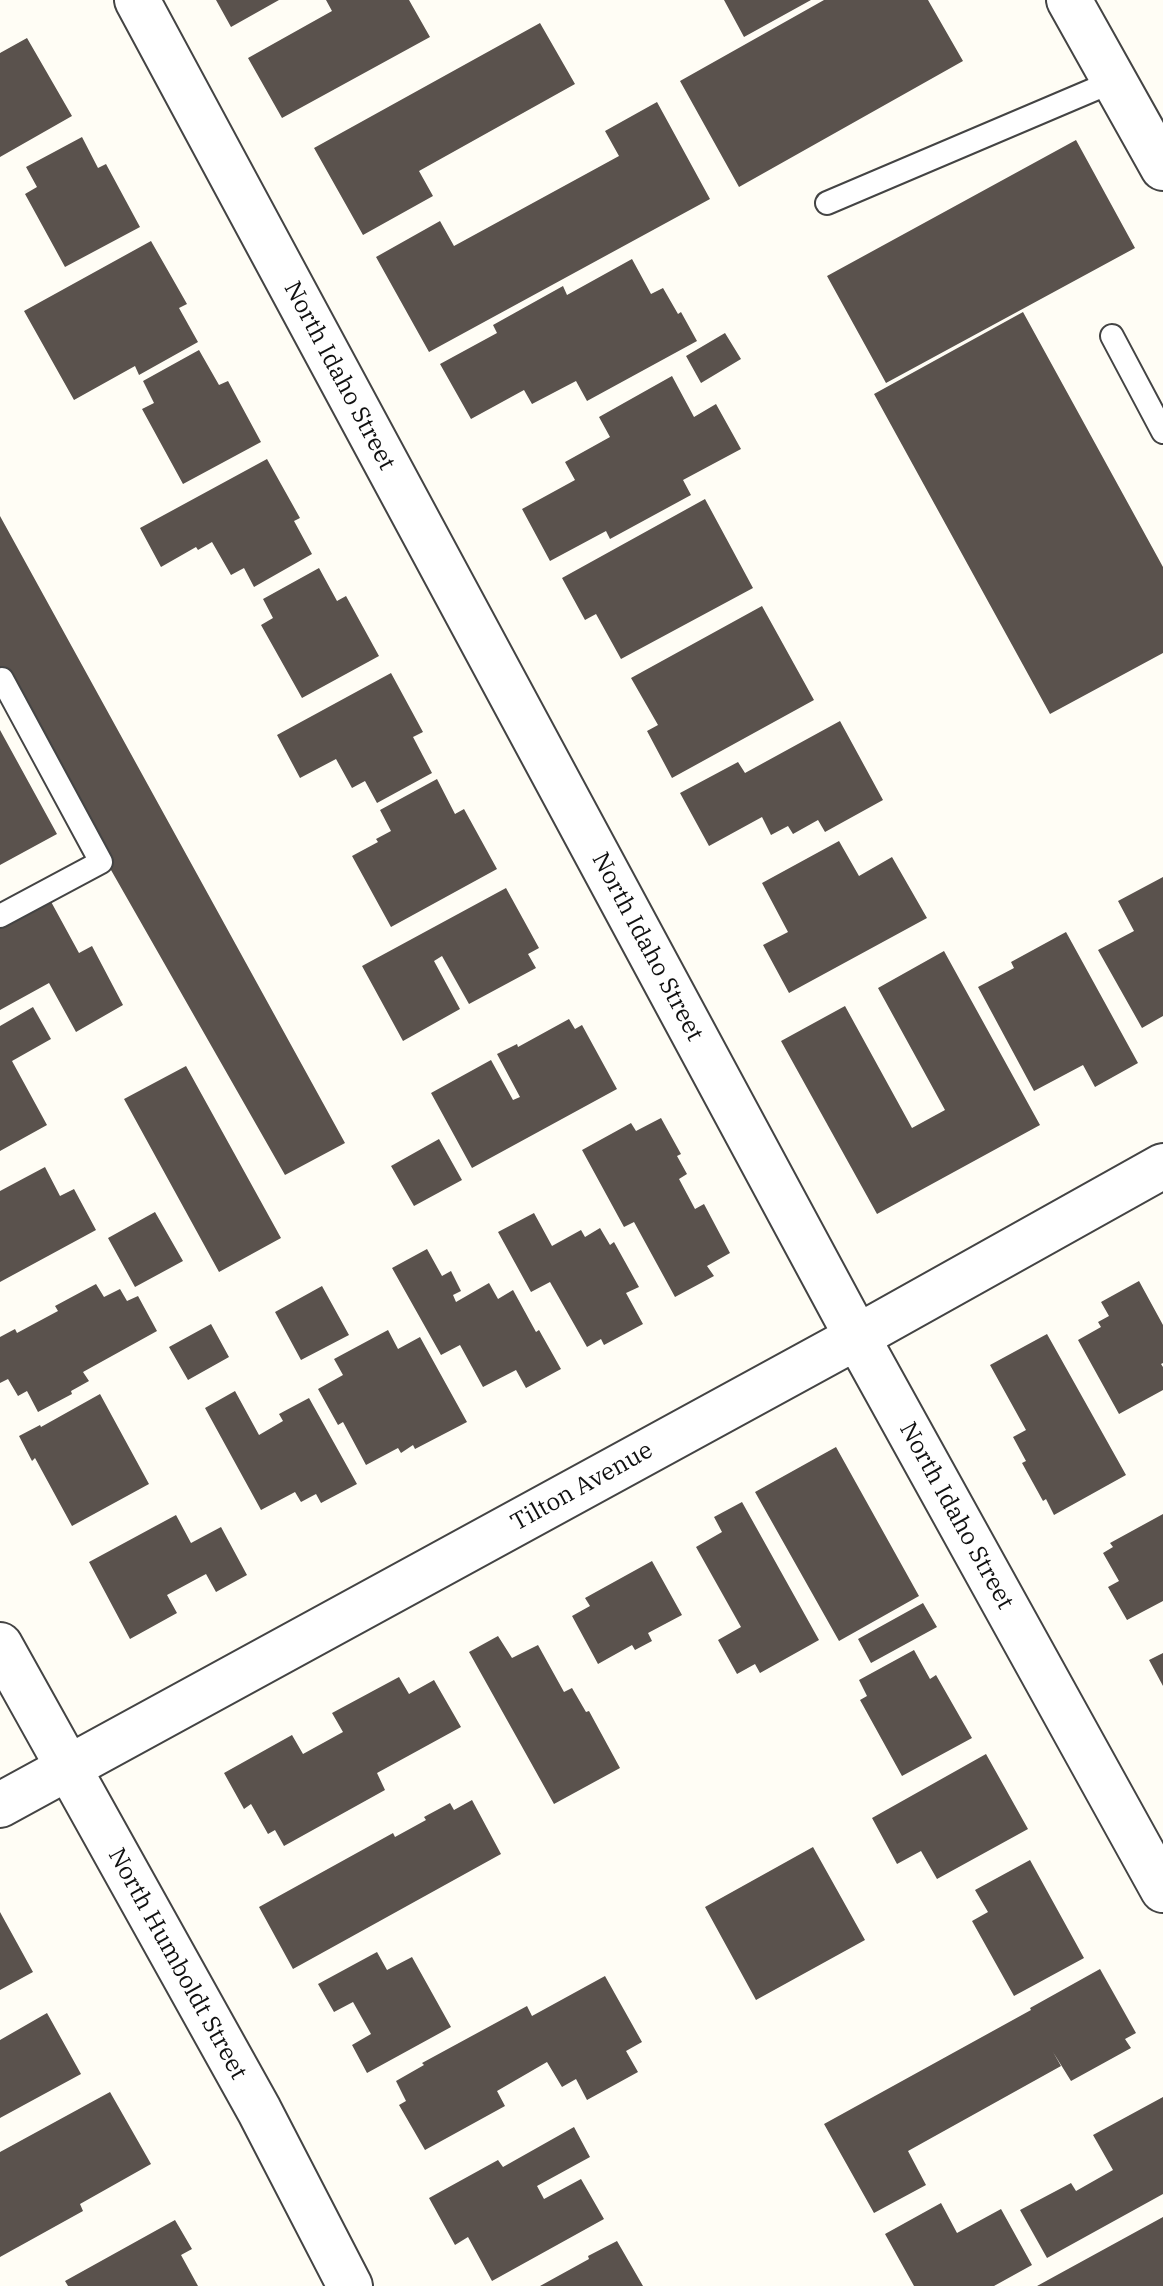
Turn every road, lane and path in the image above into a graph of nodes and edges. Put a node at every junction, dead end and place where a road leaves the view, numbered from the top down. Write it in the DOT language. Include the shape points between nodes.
graph roads {
  1 [pos="137,0"];
  2 [pos="1069,0"];
  3 [pos="1114,81"];
  4 [pos="1163,168"];
  5 [pos="827,203"];
  6 [pos="1112,336"];
  7 [pos="1163,432"];
  8 [pos="2,679"];
  9 [pos="0,916"];
  10 [pos="1163,1166"];
  11 [pos="857,1337"];
  12 [pos="0,1645"];
  13 [pos="68,1768"];
  14 [pos="0,1805"];
  15 [pos="1163,1890"];
  16 [pos="350,2286"];
  1 -- 11 [label="street, North Idaho Street"];
  2 -- 3 [label="street"];
  3 -- 4 [label="street"];
  3 -- 5 [label="lane"];
  6 -- 7 [label="lane"];
  8 -- 9 [label="lane" via="101,862"];
  10 -- 11 [label="street, Tilton Avenue"];
  11 -- 13 [label="street, Tilton Avenue"];
  11 -- 15 [label="street, North Idaho Street"];
  12 -- 13 [label="street, North Humboldt Street"];
  13 -- 14 [label="street, Tilton Avenue"];
  13 -- 16 [label="street, North Humboldt Street" via="259,2110"];
}
